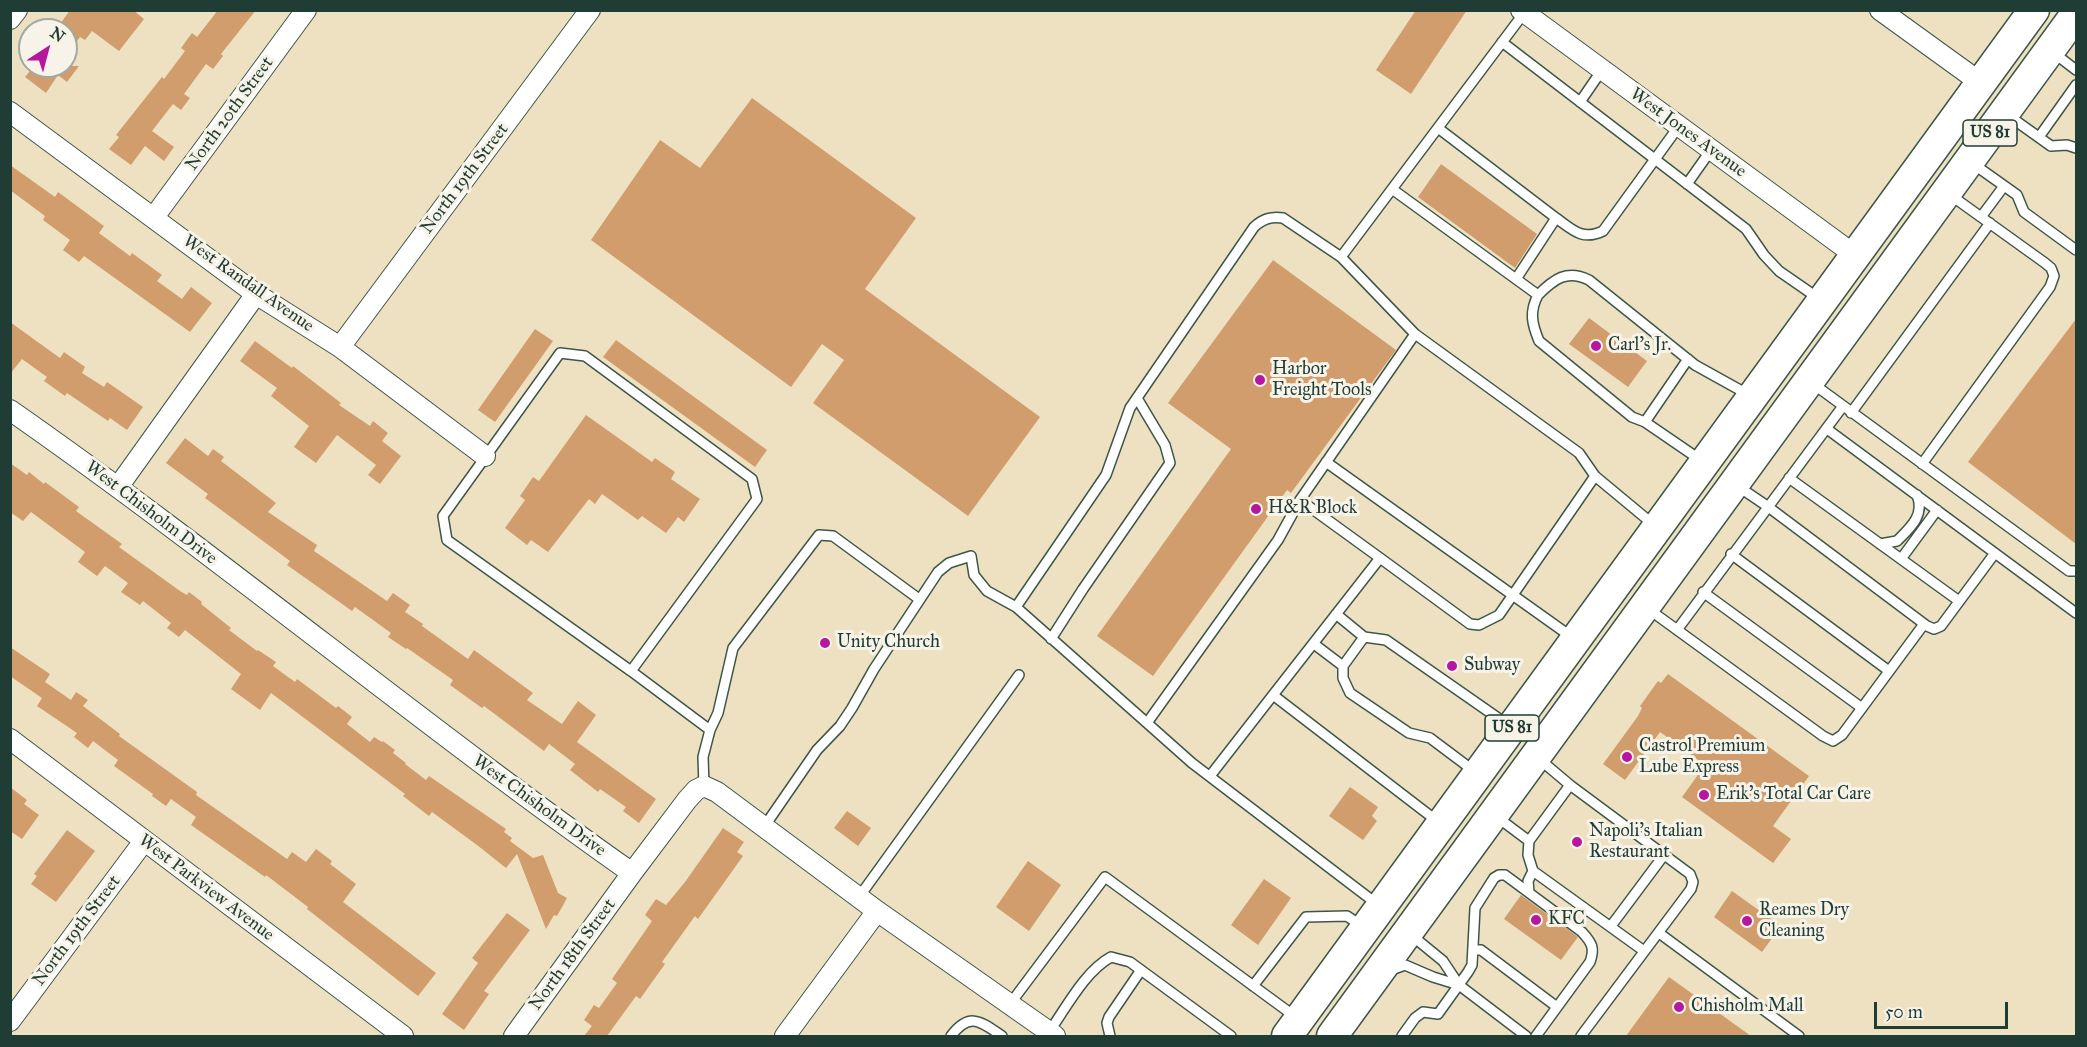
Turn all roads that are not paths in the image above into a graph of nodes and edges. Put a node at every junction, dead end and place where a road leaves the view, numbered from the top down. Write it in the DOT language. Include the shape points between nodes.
graph roads {
  1 [pos="17,10"];
  2 [pos="306,10"];
  3 [pos="590,10"];
  4 [pos="1880,10"];
  5 [pos="2034,10"];
  6 [pos="1522,12"];
  7 [pos="2076,14"];
  8 [pos="10,19"];
  9 [pos="1502,42"];
  10 [pos="2049,50"];
  11 [pos="1602,70"];
  12 [pos="2076,70"];
  13 [pos="1981,84"];
  14 [pos="2076,85"];
  15 [pos="1580,102"];
  16 [pos="10,112"];
  17 [pos="2005,113"];
  18 [pos="1679,126"];
  19 [pos="1438,129"];
  20 [pos="2039,137"];
  21 [pos="2076,148"];
  22 [pos="1711,150"];
  23 [pos="1655,160"];
  24 [pos="1970,161"];
  25 [pos="1687,184"];
  26 [pos="2004,186"];
  27 [pos="1392,189"];
  28 [pos="1947,193"];
  29 [pos="1891,208"];
  30 [pos="154,217"];
  31 [pos="1556,218"];
  32 [pos="1985,220"];
  33 [pos="1921,229"];
  34 [pos="2076,250"];
  35 [pos="1856,256"];
  36 [pos="1341,257"];
  37 [pos="1516,279"];
  38 [pos="256,294"];
  39 [pos="1538,295"];
  40 [pos="1822,301"];
  41 [pos="1415,334"];
  42 [pos="340,347"];
  43 [pos="1688,359"];
  44 [pos="1810,381"];
  45 [pos="1753,397"];
  46 [pos="1137,398"];
  47 [pos="1843,406"];
  48 [pos="10,410"];
  49 [pos="1851,413"];
  50 [pos="1645,422"];
  51 [pos="1827,429"];
  52 [pos="484,456"];
  53 [pos="1326,462"];
  54 [pos="1705,463"];
  55 [pos="1922,464"];
  56 [pos="1595,476"];
  57 [pos="1789,478"];
  58 [pos="1735,484"];
  59 [pos="118,487"];
  60 [pos="1917,495"];
  61 [pos="1300,500"];
  62 [pos="1767,506"];
  63 [pos="1937,510"];
  64 [pos="1658,528"];
  65 [pos="1880,544"];
  66 [pos="1995,553"];
  67 [pos="1731,555"];
  68 [pos="1380,558"];
  69 [pos="1901,559"];
  70 [pos="2076,571"];
  71 [pos="1703,592"];
  72 [pos="1513,596"];
  73 [pos="919,599"];
  74 [pos="2076,599"];
  75 [pos="1959,602"];
  76 [pos="1016,607"];
  77 [pos="1645,607"];
  78 [pos="2073,611"];
  79 [pos="1336,614"];
  80 [pos="1924,624"];
  81 [pos="1677,630"];
  82 [pos="1364,637"];
  83 [pos="1051,639"];
  84 [pos="1576,640"];
  85 [pos="1314,644"];
  86 [pos="1344,666"];
  87 [pos="631,671"];
  88 [pos="1889,671"];
  89 [pos="1019,675"];
  90 [pos="1273,695"];
  91 [pos="1862,708"];
  92 [pos="1147,723"];
  93 [pos="1512,728"];
  94 [pos="710,730"];
  95 [pos="10,739"];
  96 [pos="1536,756"];
  97 [pos="1478,774"];
  98 [pos="1210,776"];
  99 [pos="1570,785"];
  100 [pos="704,786"];
  101 [pos="1494,814"];
  102 [pos="1442,824"];
  103 [pos="764,827"];
  104 [pos="144,841"];
  105 [pos="1529,841"];
  106 [pos="1664,855"];
  107 [pos="1533,871"];
  108 [pos="632,873"];
  109 [pos="1529,892"];
  110 [pos="858,897"];
  111 [pos="877,911"];
  112 [pos="1373,918"];
  113 [pos="1611,926"];
  114 [pos="1408,933"];
  115 [pos="1659,933"];
  116 [pos="1473,950"];
  117 [pos="1644,951"];
  118 [pos="1141,970"];
  119 [pos="1376,976"];
  120 [pos="1459,985"];
  121 [pos="1253,986"];
  122 [pos="1010,1004"];
  123 [pos="1557,1007"];
  124 [pos="10,1021"];
  125 [pos="1293,1028"];
  126 [pos="1052,1034"];
  127 [pos="403,1036"];
  128 [pos="514,1036"];
  129 [pos="785,1036"];
  130 [pos="951,1036"];
  131 [pos="1002,1036"];
  132 [pos="1110,1036"];
  133 [pos="1231,1036"];
  134 [pos="1332,1036"];
  135 [pos="1402,1036"];
  136 [pos="1526,1036"];
  137 [pos="1536,1036"];
  138 [pos="1581,1036"];
  139 [pos="1799,1036"];
  1 -- 8 [label="street"];
  2 -- 30 [label="street, North 20th Street"];
  3 -- 42 [label="street, North 19th Street"];
  4 -- 13 [label="street"];
  5 -- 13 [label="main road, US 81"];
  6 -- 9 [label="lane"];
  6 -- 11 [label="street, West Jones Avenue"];
  7 -- 10 [label="main road, US 81"];
  9 -- 15 [label="lane"];
  9 -- 19 [label="lane"];
  10 -- 12 [label="lane"];
  10 -- 17 [label="main road, US 81"];
  11 -- 15 [label="lane"];
  11 -- 18 [label="street, West Jones Avenue"];
  13 -- 29 [label="main road, US 81"];
  14 -- 20 [label="lane"];
  15 -- 23 [label="lane"];
  16 -- 30 [label="street, West Randall Avenue"];
  17 -- 20 [label="lane"];
  17 -- 24 [label="main road, US 81"];
  18 -- 22 [label="street, West Jones Avenue"];
  18 -- 23 [label="lane"];
  19 -- 27 [label="lane"];
  19 -- 31 [label="lane"];
  20 -- 21 [label="lane" via="2051,146"];
  22 -- 25 [label="lane"];
  22 -- 35 [label="street, West Jones Avenue"];
  23 -- 25 [label="lane"];
  23 -- 31 [label="lane" via="1603,231 1594,236 1582,235"];
  24 -- 26 [label="lane"];
  24 -- 28 [label="main road, US 81"];
  25 -- 40 [label="lane" via="1746,229 1779,271"];
  26 -- 32 [label="lane"];
  26 -- 34 [label="lane" via="2017,195 2024,212"];
  27 -- 36 [label="lane"];
  27 -- 37 [label="lane"];
  28 -- 32 [label="lane"];
  28 -- 33 [label="main road, US 81"];
  29 -- 33 [label="main road"];
  29 -- 35 [label="main road, US 81"];
  30 -- 38 [label="street, West Randall Avenue"];
  31 -- 37 [label="lane"];
  32 -- 49 [label="lane"];
  32 -- 55 [label="lane" via="2045,263 2054,276 2050,287"];
  33 -- 44 [label="main road, US 81"];
  35 -- 40 [label="main road, US 81"];
  36 -- 41 [label="lane"];
  36 -- 46 [label="lane" via="1283,218 1274,216 1261,221"];
  37 -- 39 [label="lane"];
  38 -- 42 [label="street, West Randall Avenue"];
  38 -- 59 [label="street"];
  39 -- 43 [label="lane" via="1552,281 1579,275"];
  39 -- 50 [label="lane" via="1532,324 1539,341 1632,417"];
  40 -- 45 [label="main road, US 81"];
  41 -- 53 [label="lane"];
  41 -- 56 [label="lane" via="1579,453"];
  42 -- 52 [label="street, West Randall Avenue"];
  43 -- 45 [label="lane"];
  43 -- 50 [label="lane"];
  44 -- 47 [label="lane"];
  44 -- 58 [label="main road, US 81"];
  45 -- 54 [label="main road, US 81"];
  46 -- 76 [label="lane" via="1106,475"];
  46 -- 83 [label="lane" via="1165,445 1170,463"];
  47 -- 49 [label="lane"];
  47 -- 51 [label="lane"];
  48 -- 59 [label="street, West Chisholm Drive"];
  49 -- 55 [label="lane"];
  50 -- 54 [label="lane"];
  51 -- 57 [label="lane"];
  51 -- 60 [label="lane"];
  52 -- 87 [label="lane" via="443,516 447,540"];
  52 -- 87 [label="lane" via="560,353 585,356 752,479 757,499"];
  53 -- 61 [label="lane"];
  53 -- 72 [label="lane"];
  54 -- 58 [label="main road"];
  54 -- 64 [label="main road, US 81"];
  55 -- 70 [label="lane" via="2069,571"];
  56 -- 64 [label="lane"];
  56 -- 72 [label="lane"];
  57 -- 62 [label="lane"];
  57 -- 65 [label="lane"];
  58 -- 62 [label="lane"];
  58 -- 77 [label="main road, US 81"];
  59 -- 108 [label="street, West Chisholm Drive" via="502,780"];
  60 -- 63 [label="lane"];
  60 -- 65 [label="lane" via="1920,512 1914,521 1897,541"];
  61 -- 68 [label="lane"];
  61 -- 92 [label="lane" via="1278,540"];
  62 -- 67 [label="lane"];
  62 -- 80 [label="lane"];
  63 -- 66 [label="lane"];
  63 -- 69 [label="lane"];
  64 -- 84 [label="main road, US 81"];
  65 -- 69 [label="lane"];
  66 -- 75 [label="lane"];
  66 -- 78 [label="lane"];
  67 -- 71 [label="lane"];
  67 -- 88 [label="lane"];
  68 -- 72 [label="lane" via="1470,624 1479,625 1498,615"];
  68 -- 79 [label="lane"];
  69 -- 75 [label="lane"];
  71 -- 81 [label="lane"];
  71 -- 91 [label="lane"];
  72 -- 84 [label="lane"];
  73 -- 76 [label="lane" via="938,572 949,563 971,556 974,575 987,591"];
  73 -- 94 [label="lane" via="833,536 819,535 734,648"];
  73 -- 103 [label="lane" via="840,726 817,750"];
  74 -- 78 [label="lane"];
  75 -- 80 [label="lane" via="1941,626 1934,629"];
  76 -- 83 [label="lane"];
  77 -- 81 [label="lane"];
  77 -- 96 [label="main road, US 81"];
  79 -- 82 [label="lane"];
  79 -- 85 [label="lane"];
  80 -- 88 [label="lane"];
  81 -- 91 [label="lane" via="1833,741"];
  82 -- 86 [label="lane"];
  82 -- 93 [label="lane" via="1386,640"];
  83 -- 92 [label="lane"];
  84 -- 93 [label="main road, US 81"];
  85 -- 86 [label="lane"];
  85 -- 90 [label="lane"];
  86 -- 97 [label="lane" via="1343,678 1350,693 1409,733 1430,738"];
  87 -- 94 [label="lane"];
  88 -- 91 [label="lane"];
  89 -- 110 [label="lane"];
  90 -- 98 [label="lane"];
  90 -- 102 [label="lane"];
  92 -- 98 [label="lane"];
  93 -- 97 [label="main road, US 81"];
  94 -- 100 [label="lane" via="703,756"];
  95 -- 104 [label="street, West Parkview Avenue"];
  96 -- 99 [label="lane"];
  96 -- 101 [label="main road, US 81"];
  97 -- 102 [label="main road, US 81"];
  98 -- 112 [label="lane"];
  99 -- 105 [label="lane"];
  99 -- 106 [label="lane"];
  100 -- 103 [label="street"];
  100 -- 108 [label="street" via="687,800"];
  101 -- 105 [label="lane"];
  101 -- 114 [label="main road, US 81"];
  102 -- 112 [label="main road, US 81"];
  103 -- 110 [label="street"];
  104 -- 124 [label="street, North 19th Street"];
  104 -- 127 [label="street, West Parkview Avenue"];
  105 -- 107 [label="lane"];
  106 -- 113 [label="lane"];
  106 -- 115 [label="lane" via="1690,874 1693,882"];
  107 -- 109 [label="lane"];
  107 -- 113 [label="lane"];
  108 -- 128 [label="street, North 18th Street"];
  109 -- 116 [label="lane" via="1505,875 1494,878 1475,908"];
  109 -- 123 [label="lane" via="1592,942 1590,962"];
  110 -- 111 [label="street"];
  111 -- 122 [label="street"];
  111 -- 129 [label="street"];
  112 -- 121 [label="lane" via="1306,917"];
  112 -- 125 [label="main road, US 81"];
  113 -- 117 [label="lane"];
  114 -- 119 [label="main road, US 81"];
  114 -- 120 [label="lane" via="1443,961"];
  115 -- 117 [label="lane"];
  115 -- 139 [label="lane"];
  116 -- 120 [label="lane" via="1472,965"];
  116 -- 123 [label="lane" via="1481,950"];
  117 -- 138 [label="lane"];
  118 -- 126 [label="lane" via="1119,958 1102,962 1091,972"];
  118 -- 132 [label="lane" via="1109,1017"];
  118 -- 133 [label="lane"];
  119 -- 120 [label="lane" via="1405,965"];
  119 -- 134 [label="main road, US 81"];
  120 -- 135 [label="lane" via="1438,1014 1423,1012"];
  120 -- 136 [label="lane"];
  121 -- 122 [label="lane" via="1105,877"];
  121 -- 125 [label="lane"];
  122 -- 126 [label="street"];
  123 -- 137 [label="lane"];
  130 -- 131 [label="lane" via="969,1021 980,1021"];
}
